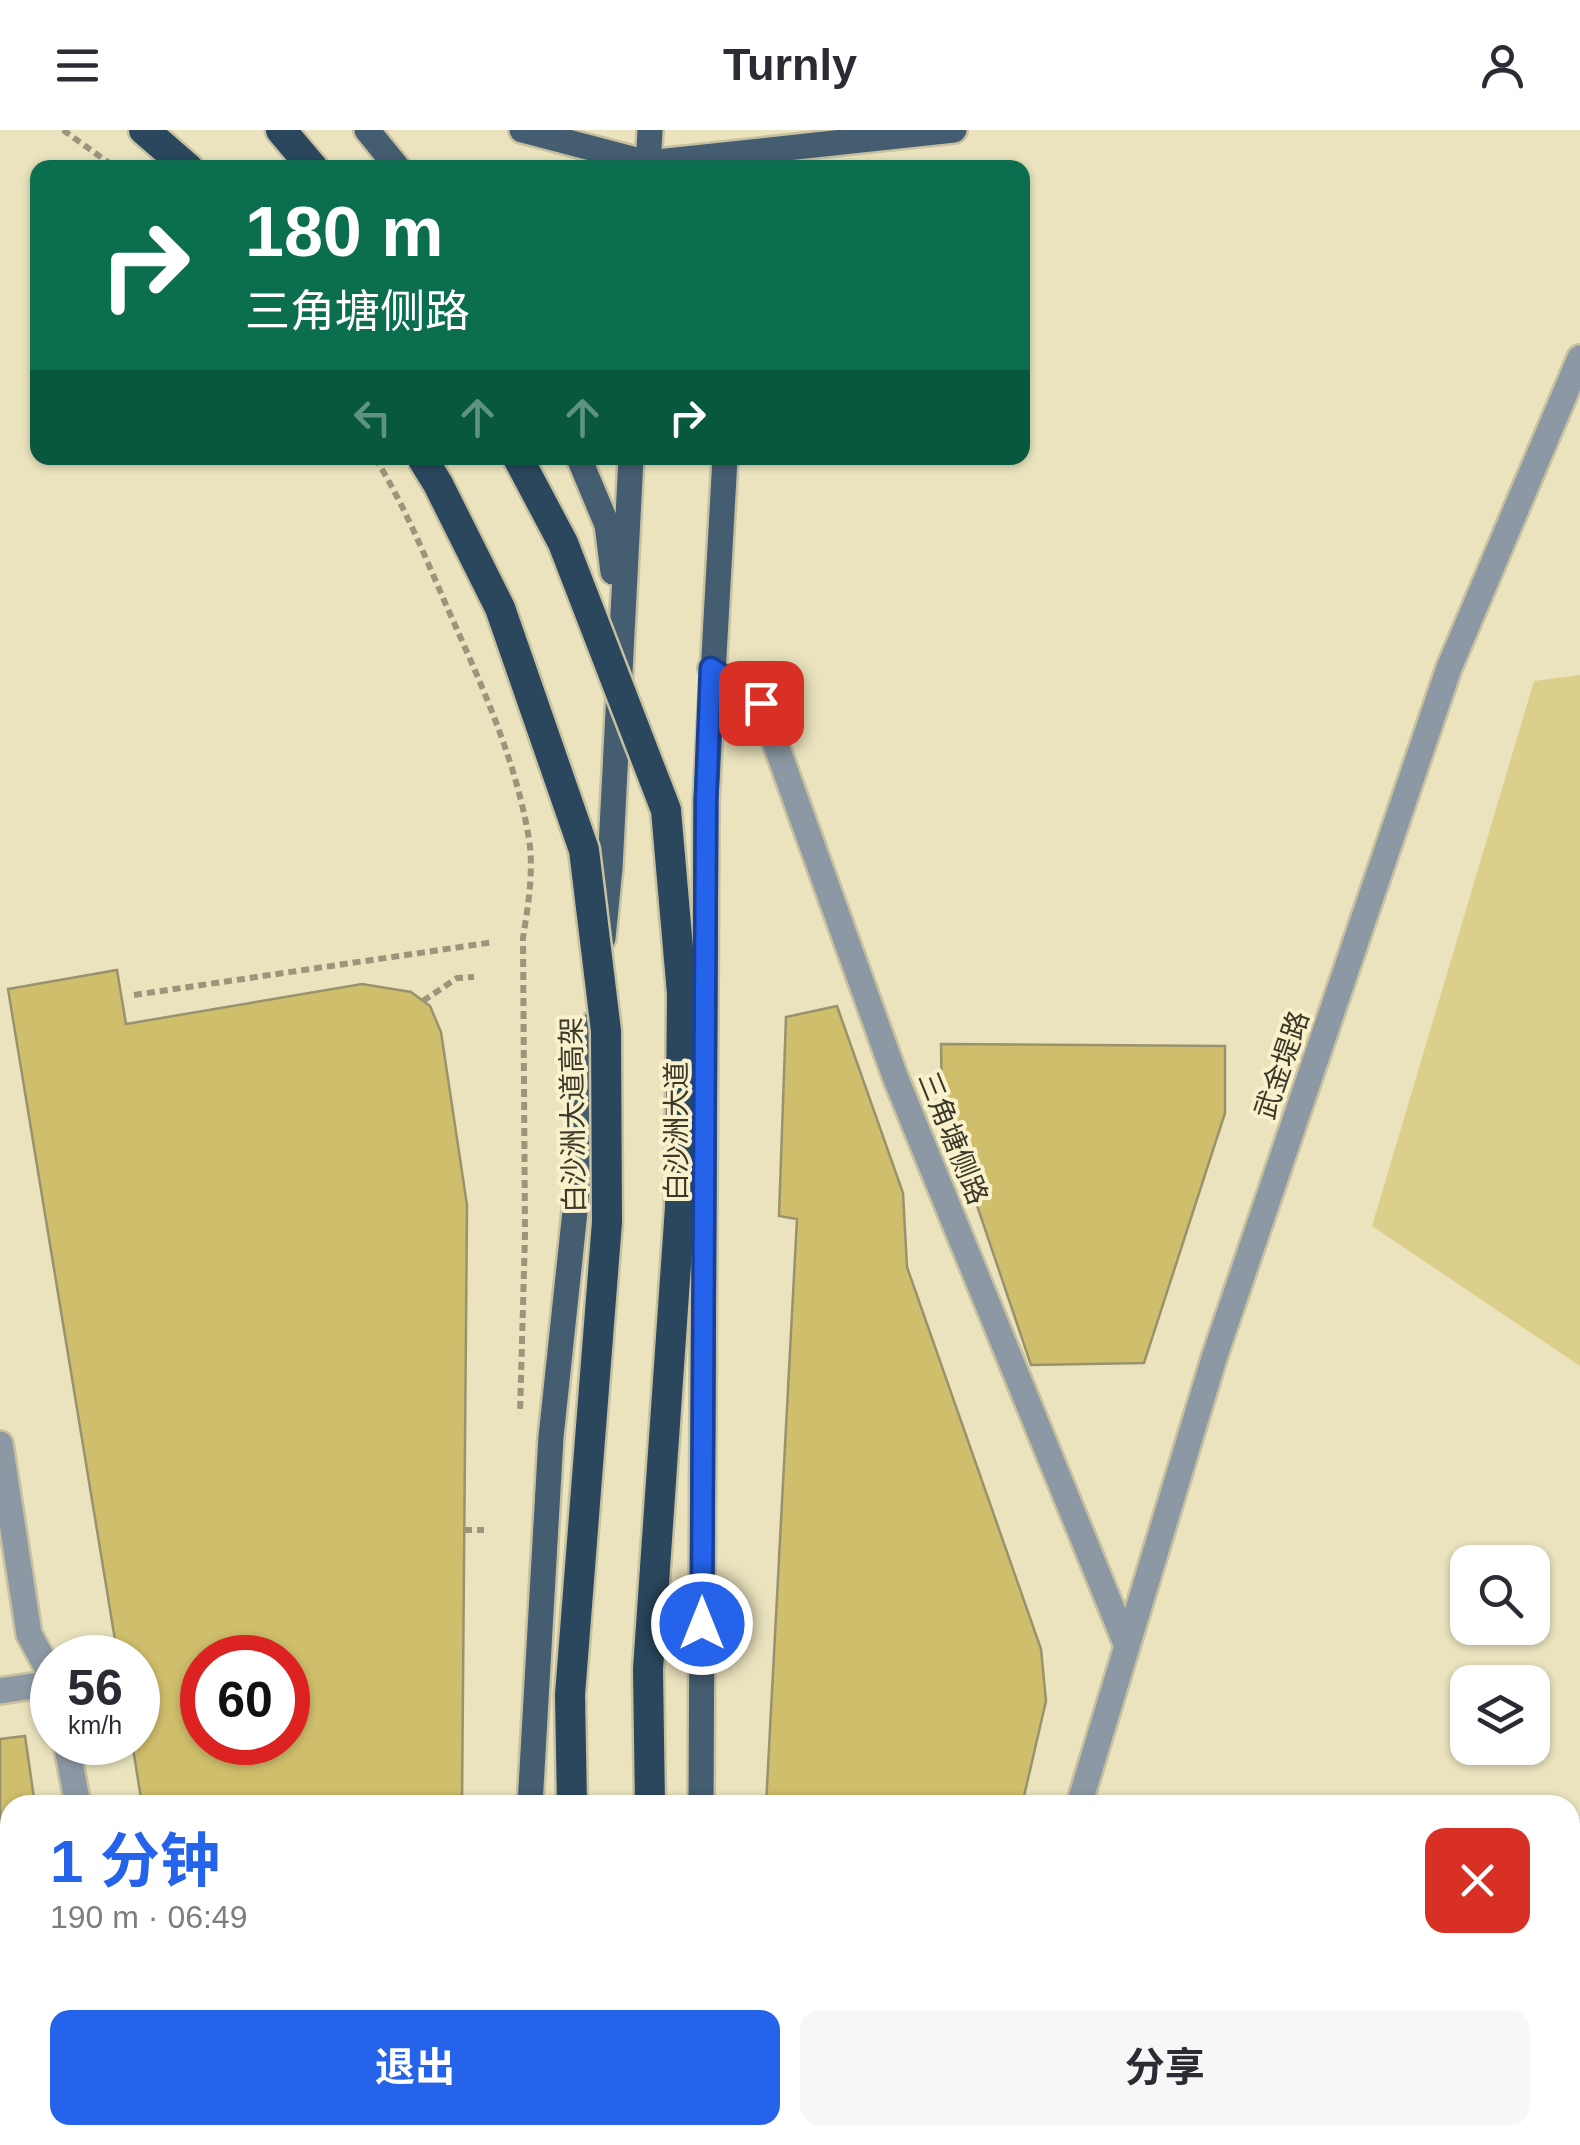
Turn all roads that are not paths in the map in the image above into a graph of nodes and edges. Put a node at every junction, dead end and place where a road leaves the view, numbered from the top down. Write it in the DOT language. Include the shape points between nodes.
graph roads {
  1 [pos="144,130"];
  2 [pos="281,130"];
  3 [pos="366,130"];
  4 [pos="522,130"];
  5 [pos="650,130"];
  6 [pos="954,130"];
  7 [pos="741,150"];
  8 [pos="179,160"];
  9 [pos="306,160"];
  10 [pos="391,160"];
  11 [pos="630,160"];
  12 [pos="648,160"];
  13 [pos="679,160"];
  14 [pos="1580,358"];
  15 [pos="426,465"];
  16 [pos="522,465"];
  17 [pos="583,465"];
  18 [pos="631,465"];
  19 [pos="725,465"];
  20 [pos="622,630"];
  21 [pos="711,668"];
  22 [pos="0,1444"];
  23 [pos="30,1636"];
  24 [pos="1128,1646"];
  25 [pos="30,1685"];
  26 [pos="0,1691"];
  27 [pos="70,1765"];
  28 [pos="76,1795"];
  29 [pos="531,1795"];
  30 [pos="572,1795"];
  31 [pos="650,1795"];
  32 [pos="701,1795"];
  33 [pos="1082,1795"];
  1 -- 8 [label="highway"];
  2 -- 9 [label="highway"];
  3 -- 10 [label="main road"];
  4 -- 11 [label="main road"];
  5 -- 12 [label="main road"];
  6 -- 7 [label="main road"];
  7 -- 13 [label="main road"];
  14 -- 24 [label="street, 武金堤路" via="1449,668 1215,1355"];
  15 -- 30 [label="highway, 白沙洲大道高架, bridge" via="500,608 584,850 606,1030 608,1222 570,1695"];
  16 -- 31 [label="highway, bridge" via="563,543 666,810 682,994 680,1207 648,1670"];
  17 -- 20 [label="main road" via="607,525"];
  18 -- 20 [label="main road"];
  19 -- 21 [label="main road, 白沙洲大道"];
  20 -- 29 [label="main road" via="610,868 551,1437"];
  21 -- 24 [label="street, 三角塘侧路" via="761,703 896,1079"];
  21 -- 32 [label="main road, 白沙洲大道"];
  22 -- 23 [label="street"];
  24 -- 33 [label="street, 武金堤路"];
  25 -- 26 [label="street"];
  27 -- 28 [label="street"];
}
